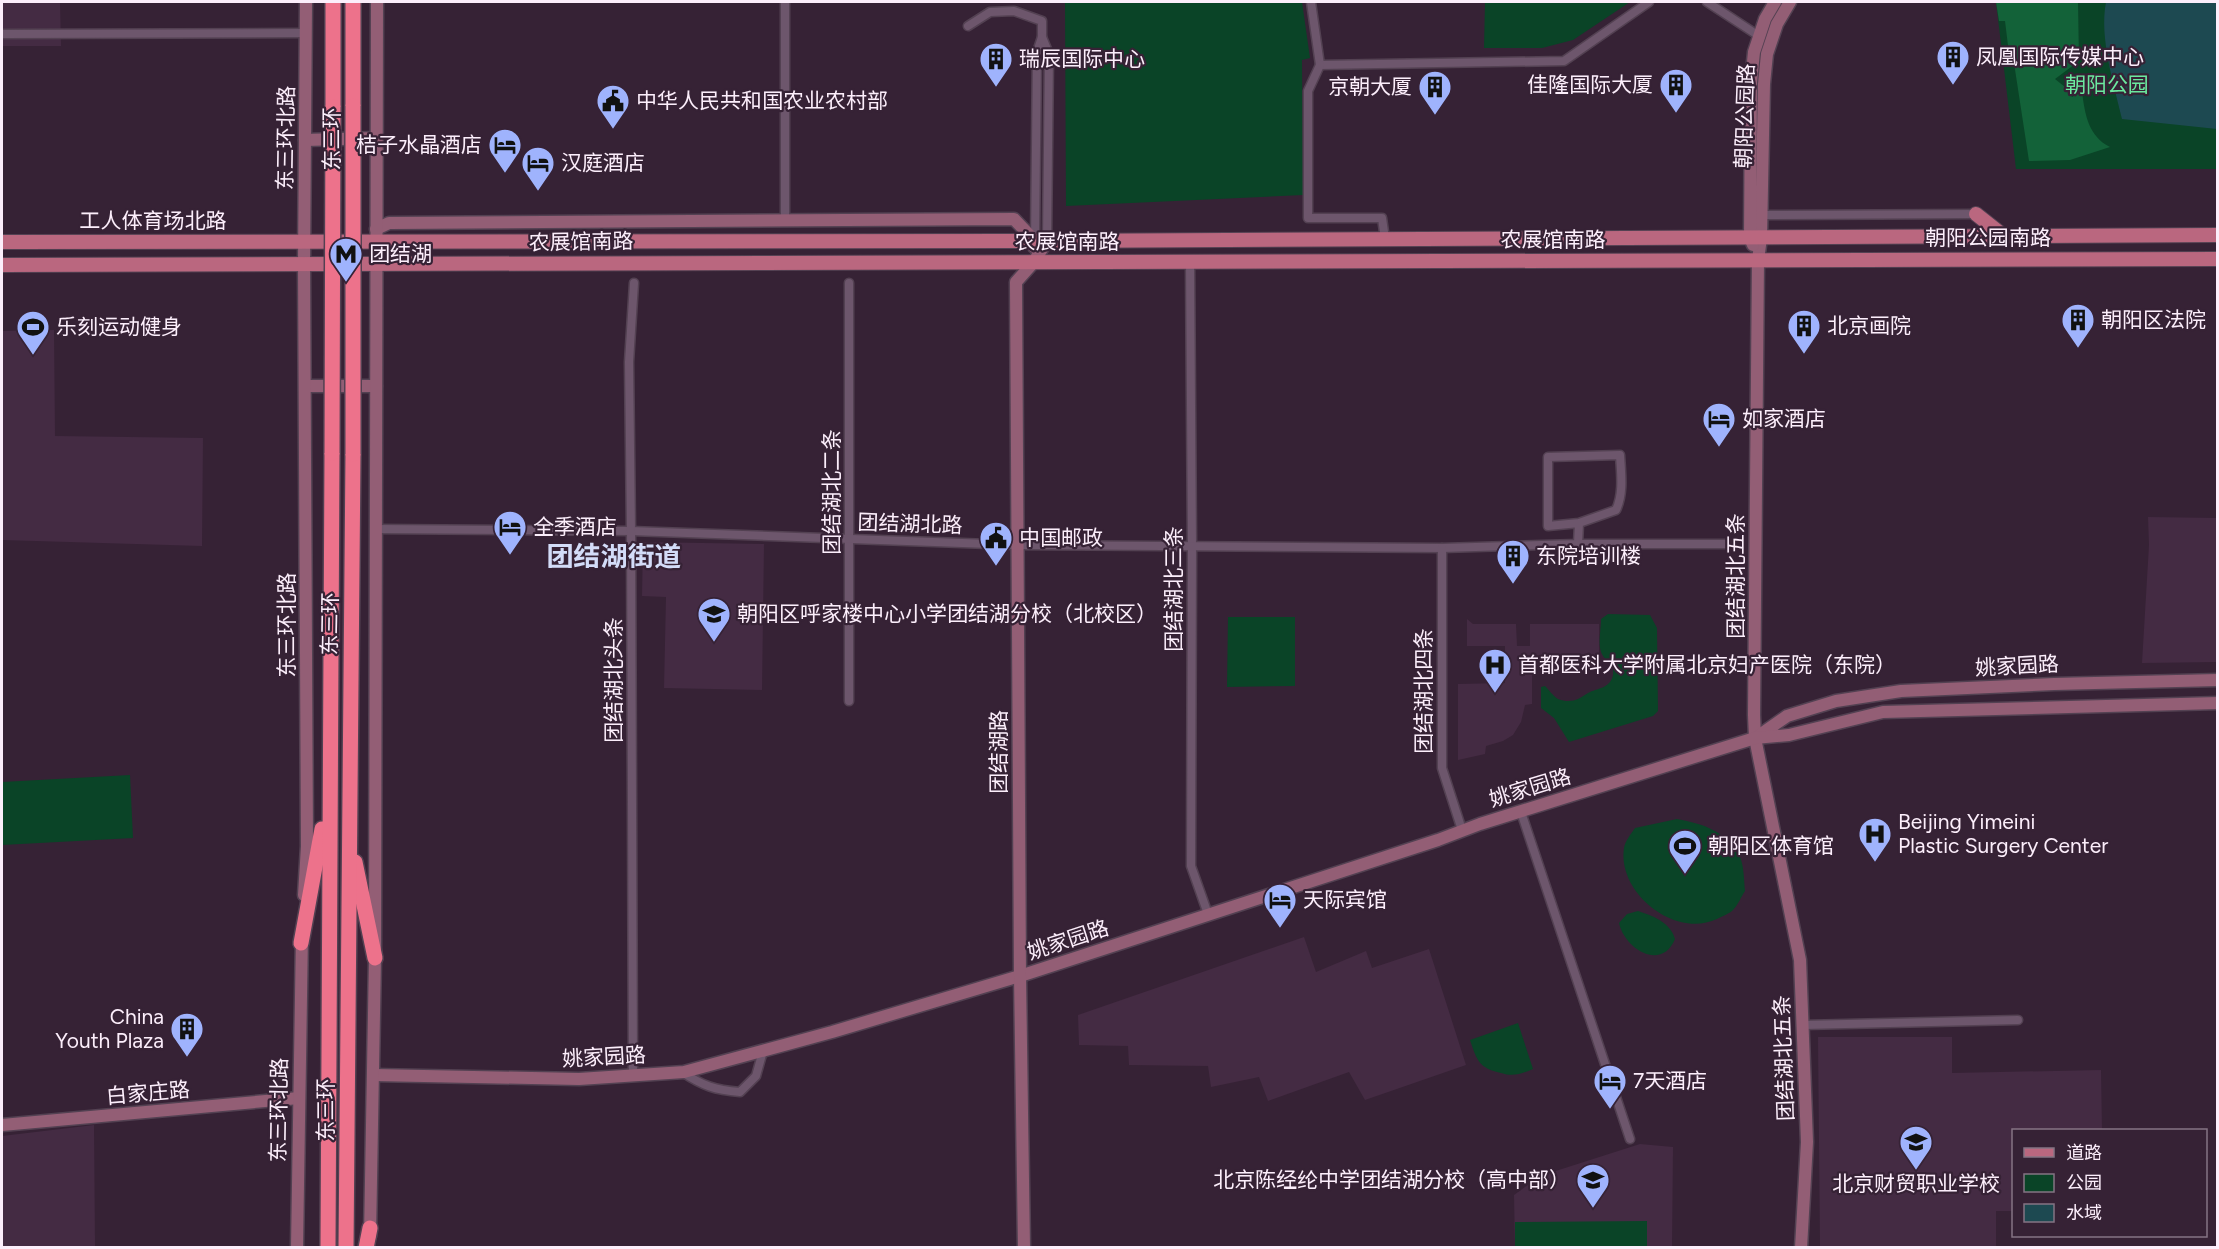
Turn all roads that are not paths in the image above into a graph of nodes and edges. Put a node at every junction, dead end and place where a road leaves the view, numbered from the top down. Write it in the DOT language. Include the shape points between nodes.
graph roads {
  1 [pos="306,2"];
  2 [pos="333,2"];
  3 [pos="353,2"];
  4 [pos="376,2"];
  5 [pos="786,2"];
  6 [pos="1311,2"];
  7 [pos="1649,2"];
  8 [pos="1707,2"];
  9 [pos="1775,2"];
  10 [pos="1790,2"];
  11 [pos="968,26"];
  12 [pos="306,33"];
  13 [pos="2,34"];
  14 [pos="1759,36"];
  15 [pos="1042,37"];
  16 [pos="1320,66"];
  17 [pos="376,138"];
  18 [pos="305,140"];
  19 [pos="1976,214"];
  20 [pos="1761,215"];
  21 [pos="785,220"];
  22 [pos="375,235"];
  23 [pos="2217,235"];
  24 [pos="2005,237"];
  25 [pos="1756,238"];
  26 [pos="1385,239"];
  27 [pos="304,241"];
  28 [pos="1041,241"];
  29 [pos="2,242"];
  30 [pos="2217,258"];
  31 [pos="1758,260"];
  32 [pos="1190,262"];
  33 [pos="1033,263"];
  34 [pos="304,264"];
  35 [pos="2,265"];
  36 [pos="376,266"];
  37 [pos="634,283"];
  38 [pos="849,283"];
  39 [pos="306,386"];
  40 [pos="376,386"];
  41 [pos="1579,523"];
  42 [pos="376,529"];
  43 [pos="632,531"];
  44 [pos="851,540"];
  45 [pos="1578,544"];
  46 [pos="1731,544"];
  47 [pos="1017,545"];
  48 [pos="1192,548"];
  49 [pos="1442,548"];
  50 [pos="2217,680"];
  51 [pos="849,701"];
  52 [pos="2217,703"];
  53 [pos="1755,738"];
  54 [pos="330,791"];
  55 [pos="1521,812"];
  56 [pos="348,830"];
  57 [pos="1462,830"];
  58 [pos="1208,914"];
  59 [pos="301,943"];
  60 [pos="375,958"];
  61 [pos="1020,976"];
  62 [pos="2018,1020"];
  63 [pos="1803,1025"];
  64 [pos="763,1051"];
  65 [pos="681,1072"];
  66 [pos="374,1075"];
  67 [pos="633,1076"];
  68 [pos="299,1098"];
  69 [pos="2,1125"];
  70 [pos="1630,1139"];
  71 [pos="370,1228"];
  72 [pos="297,1248"];
  73 [pos="328,1248"];
  74 [pos="346,1248"];
  75 [pos="368,1248"];
  76 [pos="1024,1248"];
  77 [pos="1801,1248"];
  1 -- 12 [label="street, 东三环北路"];
  2 -- 54 [label="highway, 东三环, bridge"];
  3 -- 56 [label="highway, 东三环, bridge"];
  4 -- 17 [label="street"];
  5 -- 21 [label="street"];
  6 -- 16 [label="street"];
  7 -- 16 [label="street" via="1564,61"];
  8 -- 14 [label="street"];
  9 -- 14 [label="street, 朝阳公园路"];
  10 -- 20 [label="street, 朝阳公园路" via="1767,54"];
  11 -- 15 [label="street" via="990,12 1014,11 1042,21"];
  12 -- 13 [label="street"];
  12 -- 18 [label="street, 东三环北路"];
  14 -- 25 [label="street, 朝阳公园路" via="1751,82"];
  15 -- 28 [label="street" via="1037,52"];
  15 -- 28 [label="street" via="1048,54"];
  16 -- 26 [label="street" via="1308,91 1308,218 1382,218"];
  17 -- 18 [label="street"];
  17 -- 22 [label="street"];
  18 -- 27 [label="street, 东三环北路"];
  19 -- 20 [label="street"];
  19 -- 24 [label="main road"];
  20 -- 25 [label="street, 朝阳公园路"];
  21 -- 22 [label="street, 农展馆南路" via="389,223"];
  21 -- 28 [label="street, 农展馆南路" via="1014,219"];
  22 -- 27 [label="main road, 工人体育场北路"];
  22 -- 28 [label="main road, 农展馆南路"];
  22 -- 36 [label="street"];
  23 -- 24 [label="main road, 朝阳公园南路"];
  24 -- 25 [label="main road, 朝阳公园南路"];
  25 -- 26 [label="main road, 农展馆南路"];
  25 -- 31 [label="street, 团结湖北五条"];
  26 -- 28 [label="main road, 农展馆南路"];
  27 -- 29 [label="main road, 工人体育场北路"];
  27 -- 34 [label="street, 东三环北路"];
  28 -- 33 [label="street, 团结湖路"];
  30 -- 31 [label="main road, 朝阳公园南路"];
  31 -- 32 [label="main road, 农展馆南路"];
  31 -- 53 [label="street, 团结湖北五条"];
  32 -- 33 [label="main road, 农展馆南路"];
  32 -- 48 [label="street, 团结湖北三条"];
  33 -- 36 [label="main road, 农展馆南路" via="590,262"];
  33 -- 47 [label="street, 团结湖路" via="1016,282"];
  34 -- 35 [label="main road, 工人体育场北路"];
  34 -- 36 [label="main road, 农展馆南路"];
  34 -- 39 [label="street, 东三环北路"];
  36 -- 40 [label="street"];
  37 -- 43 [label="street, 团结湖北头条" via="629,362"];
  38 -- 44 [label="street, 团结湖北二条"];
  39 -- 40 [label="street"];
  39 -- 59 [label="street, 东三环北路" via="307,846"];
  40 -- 42 [label="street"];
  41 -- 41 [label="street" via="1616,510 1620,502 1620,455 1548,457 1548,526"];
  41 -- 45 [label="street"];
  42 -- 43 [label="street, 团结湖北路"];
  42 -- 60 [label="street"];
  43 -- 44 [label="street, 团结湖北路"];
  43 -- 67 [label="street, 团结湖北头条"];
  44 -- 47 [label="street, 团结湖北路"];
  44 -- 51 [label="street, 团结湖北二条"];
  45 -- 46 [label="street, 团结湖北路"];
  45 -- 49 [label="street, 团结湖北路"];
  47 -- 48 [label="street, 团结湖北路"];
  47 -- 61 [label="street, 团结湖路"];
  48 -- 49 [label="street, 团结湖北路"];
  48 -- 58 [label="street, 团结湖北三条" via="1191,866"];
  49 -- 57 [label="street, 团结湖北四条" via="1442,768"];
  50 -- 53 [label="street, 姚家园路" via="1901,691 1836,701 1787,717"];
  52 -- 53 [label="street, 姚家园路" via="1883,712 1789,735"];
  53 -- 55 [label="street, 姚家园路"];
  53 -- 63 [label="street, 团结湖北五条" via="1800,960"];
  54 -- 59 [label="highway"];
  54 -- 73 [label="highway, 东三环"];
  55 -- 57 [label="street, 姚家园路"];
  55 -- 70 [label="street"];
  56 -- 60 [label="highway"];
  56 -- 74 [label="highway, 东三环"];
  57 -- 58 [label="street, 姚家园路"];
  58 -- 61 [label="street, 姚家园路"];
  59 -- 68 [label="street, 东三环北路"];
  60 -- 66 [label="street"];
  61 -- 64 [label="street, 姚家园路"];
  61 -- 76 [label="street, 团结湖路"];
  62 -- 63 [label="street"];
  63 -- 77 [label="street, 团结湖北五条" via="1807,1142"];
  64 -- 65 [label="street, 姚家园路"];
  64 -- 65 [label="street" via="756,1076 740,1092 700,1084"];
  65 -- 67 [label="street, 姚家园路"];
  66 -- 67 [label="street, 姚家园路" via="579,1079"];
  66 -- 71 [label="street"];
  68 -- 69 [label="street, 白家庄路"];
  68 -- 72 [label="street, 东三环北路"];
  71 -- 75 [label="highway"];
}
